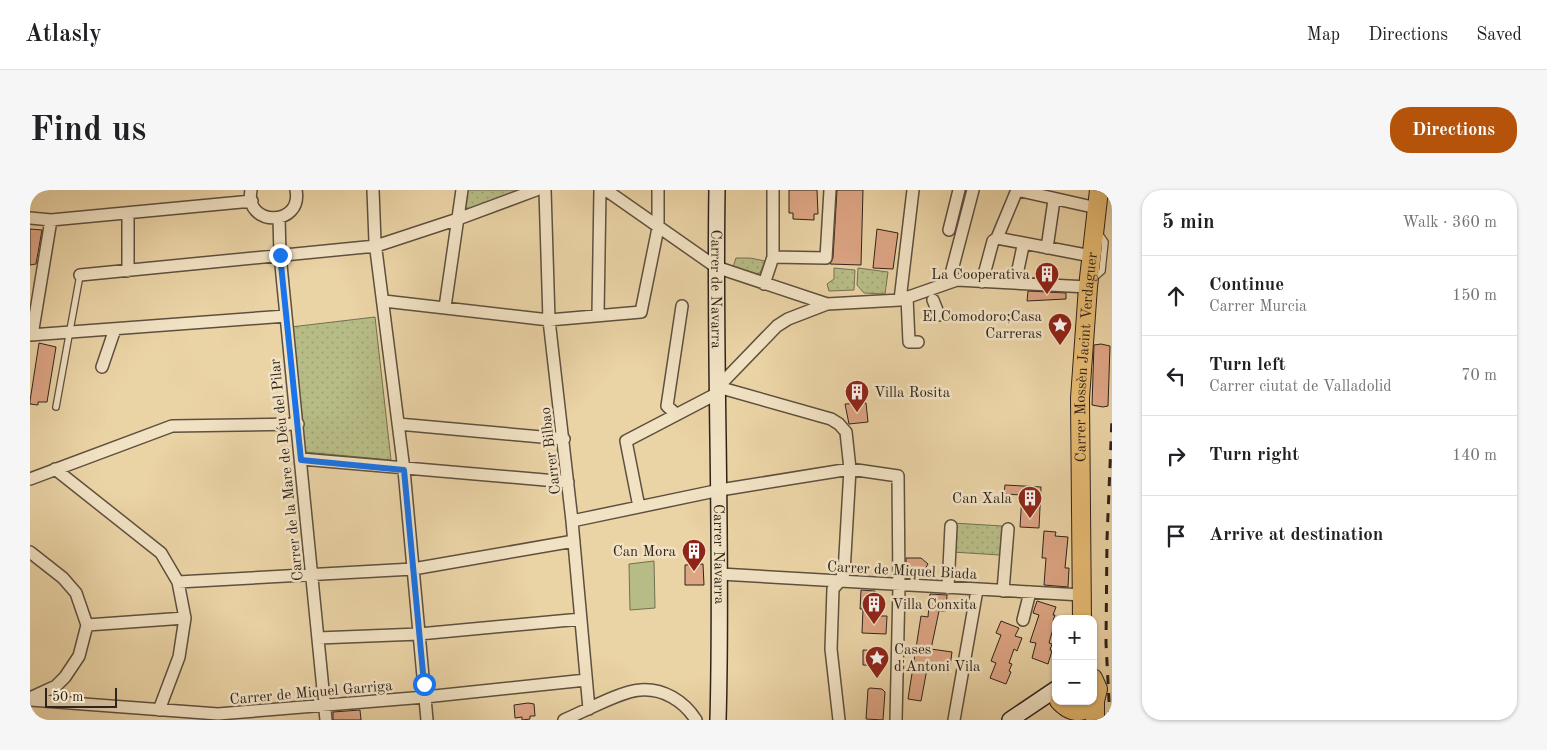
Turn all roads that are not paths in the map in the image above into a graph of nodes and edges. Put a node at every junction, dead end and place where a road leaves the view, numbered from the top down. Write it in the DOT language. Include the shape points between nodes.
graph roads {
  1 [pos="296,190"];
  2 [pos="373,190"];
  3 [pos="462,190"];
  4 [pos="536,190"];
  5 [pos="545,190"];
  6 [pos="600,190"];
  7 [pos="606,190"];
  8 [pos="658,190"];
  9 [pos="717,190"];
  10 [pos="773,190"];
  11 [pos="830,190"];
  12 [pos="913,190"];
  13 [pos="959,190"];
  14 [pos="973,190"];
  15 [pos="1017,190"];
  16 [pos="1099,190"];
  17 [pos="1042,193"];
  18 [pos="252,195"];
  19 [pos="1054,200"];
  20 [pos="1097,208"];
  21 [pos="128,212"];
  22 [pos="30,218"];
  23 [pos="279,218"];
  24 [pos="458,219"];
  25 [pos="51,220"];
  26 [pos="1095,226"];
  27 [pos="658,228"];
  28 [pos="949,230"];
  29 [pos="996,238"];
  30 [pos="376,246"];
  31 [pos="1023,246"];
  32 [pos="1047,248"];
  33 [pos="280,255"];
  34 [pos="1091,256"];
  35 [pos="773,257"];
  36 [pos="716,267"];
  37 [pos="128,270"];
  38 [pos="80,275"];
  39 [pos="1016,279"];
  40 [pos="951,282"];
  41 [pos="982,282"];
  42 [pos="764,284"];
  43 [pos="1088,285"];
  44 [pos="903,299"];
  45 [pos="933,300"];
  46 [pos="384,302"];
  47 [pos="827,304"];
  48 [pos="682,306"];
  49 [pos="445,307"];
  50 [pos="598,315"];
  51 [pos="939,315"];
  52 [pos="286,316"];
  53 [pos="549,320"];
  54 [pos="115,328"];
  55 [pos="70,332"];
  56 [pos="31,337"];
  57 [pos="918,342"];
  58 [pos="102,367"];
  59 [pos="718,390"];
  60 [pos="56,407"];
  61 [pos="676,414"];
  62 [pos="298,424"];
  63 [pos="398,424"];
  64 [pos="564,439"];
  65 [pos="301,460"];
  66 [pos="55,469"];
  67 [pos="850,469"];
  68 [pos="404,470"];
  69 [pos="30,479"];
  70 [pos="568,482"];
  71 [pos="720,490"];
  72 [pos="639,506"];
  73 [pos="572,521"];
  74 [pos="951,526"];
  75 [pos="1008,529"];
  76 [pos="574,540"];
  77 [pos="30,552"];
  78 [pos="413,569"];
  79 [pos="312,574"];
  80 [pos="720,574"];
  81 [pos="840,581"];
  82 [pos="178,582"];
  83 [pos="898,586"];
  84 [pos="948,588"];
  85 [pos="977,590"];
  86 [pos="1003,591"];
  87 [pos="1030,592"];
  88 [pos="1082,595"];
  89 [pos="1082,615"];
  90 [pos="185,618"];
  91 [pos="581,619"];
  92 [pos="1023,620"];
  93 [pos="87,625"];
  94 [pos="419,634"];
  95 [pos="318,638"];
  96 [pos="586,680"];
  97 [pos="56,686"];
  98 [pos="1052,692"];
  99 [pos="425,697"];
  100 [pos="30,699"];
  101 [pos="64,702"];
  102 [pos="1052,704"];
  103 [pos="1063,705"];
  104 [pos="1092,705"];
  105 [pos="1095,705"];
  106 [pos="325,706"];
  107 [pos="588,709"];
  108 [pos="160,710"];
  109 [pos="1024,711"];
  110 [pos="1078,716"];
  111 [pos="219,717"];
  112 [pos="326,720"];
  113 [pos="427,720"];
  114 [pos="564,720"];
  115 [pos="696,720"];
  116 [pos="718,720"];
  117 [pos="839,720"];
  118 [pos="896,720"];
  119 [pos="954,720"];
  120 [pos="1010,720"];
  121 [pos="1095,720"];
  1 -- 23 [label="street" via="295,204"];
  2 -- 30 [label="street"];
  3 -- 24 [label="street"];
  4 -- 24 [label="street"];
  5 -- 53 [label="street, Carrer Bilbao"];
  6 -- 50 [label="street"];
  7 -- 27 [label="street"];
  8 -- 27 [label="street"];
  9 -- 36 [label="street, Carrer de Navarra"];
  10 -- 35 [label="street"];
  11 -- 35 [label="street" via="826,258"];
  12 -- 44 [label="street"];
  13 -- 28 [label="street"];
  14 -- 40 [label="street"];
  15 -- 17 [label="street"];
  15 -- 29 [label="street"];
  16 -- 20 [label="main road, Carrer Mossèn Jacint Verdaguer"];
  17 -- 19 [label="street"];
  18 -- 21 [label="street"];
  18 -- 23 [label="street" via="258,212"];
  19 -- 20 [label="street"];
  19 -- 32 [label="street"];
  20 -- 26 [label="main road, Carrer Mossèn Jacint Verdaguer"];
  21 -- 25 [label="street"];
  21 -- 37 [label="street"];
  22 -- 25 [label="street"];
  23 -- 33 [label="street, Carrer de la Mare de Déu del Pilar"];
  24 -- 30 [label="street"];
  24 -- 49 [label="street"];
  25 -- 56 [label="street"];
  26 -- 34 [label="main road, Carrer Mossèn Jacint Verdaguer"];
  26 -- 43 [label="lane" via="1105,242 1102,271"];
  27 -- 36 [label="street"];
  27 -- 50 [label="street" via="641,312"];
  29 -- 32 [label="street"];
  29 -- 41 [label="street"];
  30 -- 33 [label="street"];
  30 -- 46 [label="street"];
  31 -- 39 [label="street"];
  32 -- 34 [label="street"];
  33 -- 37 [label="street"];
  33 -- 52 [label="street, Carrer de la Mare de Déu del Pilar"];
  34 -- 43 [label="main road, Carrer Mossèn Jacint Verdaguer"];
  35 -- 42 [label="street"];
  36 -- 42 [label="street"];
  36 -- 59 [label="street, Carrer de Navarra"];
  37 -- 38 [label="street"];
  38 -- 55 [label="lane"];
  40 -- 41 [label="street"];
  40 -- 44 [label="street"];
  41 -- 43 [label="street"];
  42 -- 47 [label="street"];
  43 -- 88 [label="main road, Carrer Mossèn Jacint Verdaguer" via="1080,398"];
  44 -- 47 [label="street"];
  44 -- 57 [label="street" via="909,342"];
  45 -- 51 [label="street"];
  46 -- 49 [label="street"];
  46 -- 63 [label="street"];
  47 -- 59 [label="street" via="788,318 777,326"];
  48 -- 61 [label="street" via="667,406"];
  49 -- 53 [label="street"];
  50 -- 53 [label="street"];
  52 -- 54 [label="street"];
  52 -- 62 [label="street, Carrer de la Mare de Déu del Pilar"];
  53 -- 64 [label="street, Carrer Bilbao"];
  54 -- 55 [label="street"];
  54 -- 58 [label="street"];
  55 -- 56 [label="street"];
  55 -- 60 [label="lane"];
  59 -- 61 [label="street"];
  59 -- 67 [label="street" via="831,419 846,432"];
  59 -- 71 [label="street, Carrer Navarra"];
  61 -- 72 [label="street" via="626,441"];
  62 -- 65 [label="street, Carrer de la Mare de Déu del Pilar"];
  62 -- 66 [label="street" via="172,426"];
  63 -- 64 [label="street"];
  63 -- 68 [label="street"];
  64 -- 70 [label="street, Carrer Bilbao"];
  65 -- 68 [label="street"];
  65 -- 79 [label="street, Carrer de la Mare de Déu del Pilar"];
  66 -- 69 [label="street"];
  66 -- 82 [label="street" via="161,553"];
  67 -- 71 [label="street"];
  67 -- 81 [label="street" via="844,572"];
  67 -- 83 [label="street" via="898,476"];
  68 -- 70 [label="street"];
  68 -- 78 [label="street"];
  70 -- 73 [label="street, Carrer Bilbao"];
  71 -- 72 [label="street"];
  71 -- 80 [label="street, Carrer Navarra"];
  72 -- 73 [label="street"];
  73 -- 76 [label="street, Carrer Bilbao"];
  74 -- 84 [label="street"];
  75 -- 86 [label="street"];
  76 -- 78 [label="street"];
  76 -- 91 [label="street, Carrer Bilbao"];
  77 -- 93 [label="street" via="63,578 76,593"];
  78 -- 79 [label="street"];
  78 -- 94 [label="street"];
  79 -- 82 [label="street"];
  79 -- 95 [label="street, Carrer de la Mare de Déu del Pilar"];
  80 -- 81 [label="street, Carrer de Miquel Biada"];
  80 -- 116 [label="street, Carrer Navarra"];
  81 -- 83 [label="street, Carrer de Miquel Biada"];
  81 -- 117 [label="street" via="833,589 831,649"];
  82 -- 90 [label="street"];
  83 -- 84 [label="street, Carrer de Miquel Biada"];
  83 -- 118 [label="street"];
  84 -- 85 [label="street, Carrer de Miquel Biada"];
  85 -- 86 [label="street, Carrer de Miquel Biada"];
  85 -- 119 [label="street"];
  86 -- 87 [label="street, Carrer de Miquel Biada"];
  87 -- 88 [label="street, Carrer de Miquel Biada"];
  87 -- 92 [label="street"];
  88 -- 89 [label="main road, Carrer Mossèn Jacint Verdaguer"];
  90 -- 93 [label="street"];
  90 -- 108 [label="street" via="179,657"];
  91 -- 94 [label="street"];
  91 -- 96 [label="street, Carrer Bilbao"];
  93 -- 97 [label="street" via="80,656"];
  94 -- 95 [label="street"];
  94 -- 99 [label="street"];
  95 -- 106 [label="street, Carrer de la Mare de Déu del Pilar"];
  96 -- 99 [label="street, Carrer de Miquel Garriga"];
  96 -- 107 [label="street, Carrer Bilbao"];
  97 -- 100 [label="street"];
  97 -- 101 [label="street"];
  98 -- 109 [label="street"];
  99 -- 106 [label="street, Carrer de Miquel Garriga"];
  99 -- 113 [label="street"];
  100 -- 101 [label="street, Carrer de Miquel Garriga"];
  101 -- 108 [label="street, Carrer de Miquel Garriga"];
  102 -- 109 [label="street"];
  103 -- 110 [label="main road"];
  104 -- 110 [label="main road"];
  105 -- 121 [label="main road"];
  106 -- 111 [label="street, Carrer de Miquel Garriga"];
  106 -- 112 [label="street, Carrer de la Mare de Déu del Pilar"];
  107 -- 114 [label="street"];
  107 -- 115 [label="street" via="640,690 676,698"];
  108 -- 111 [label="street, Carrer de Miquel Garriga"];
  109 -- 120 [label="street"];
}
